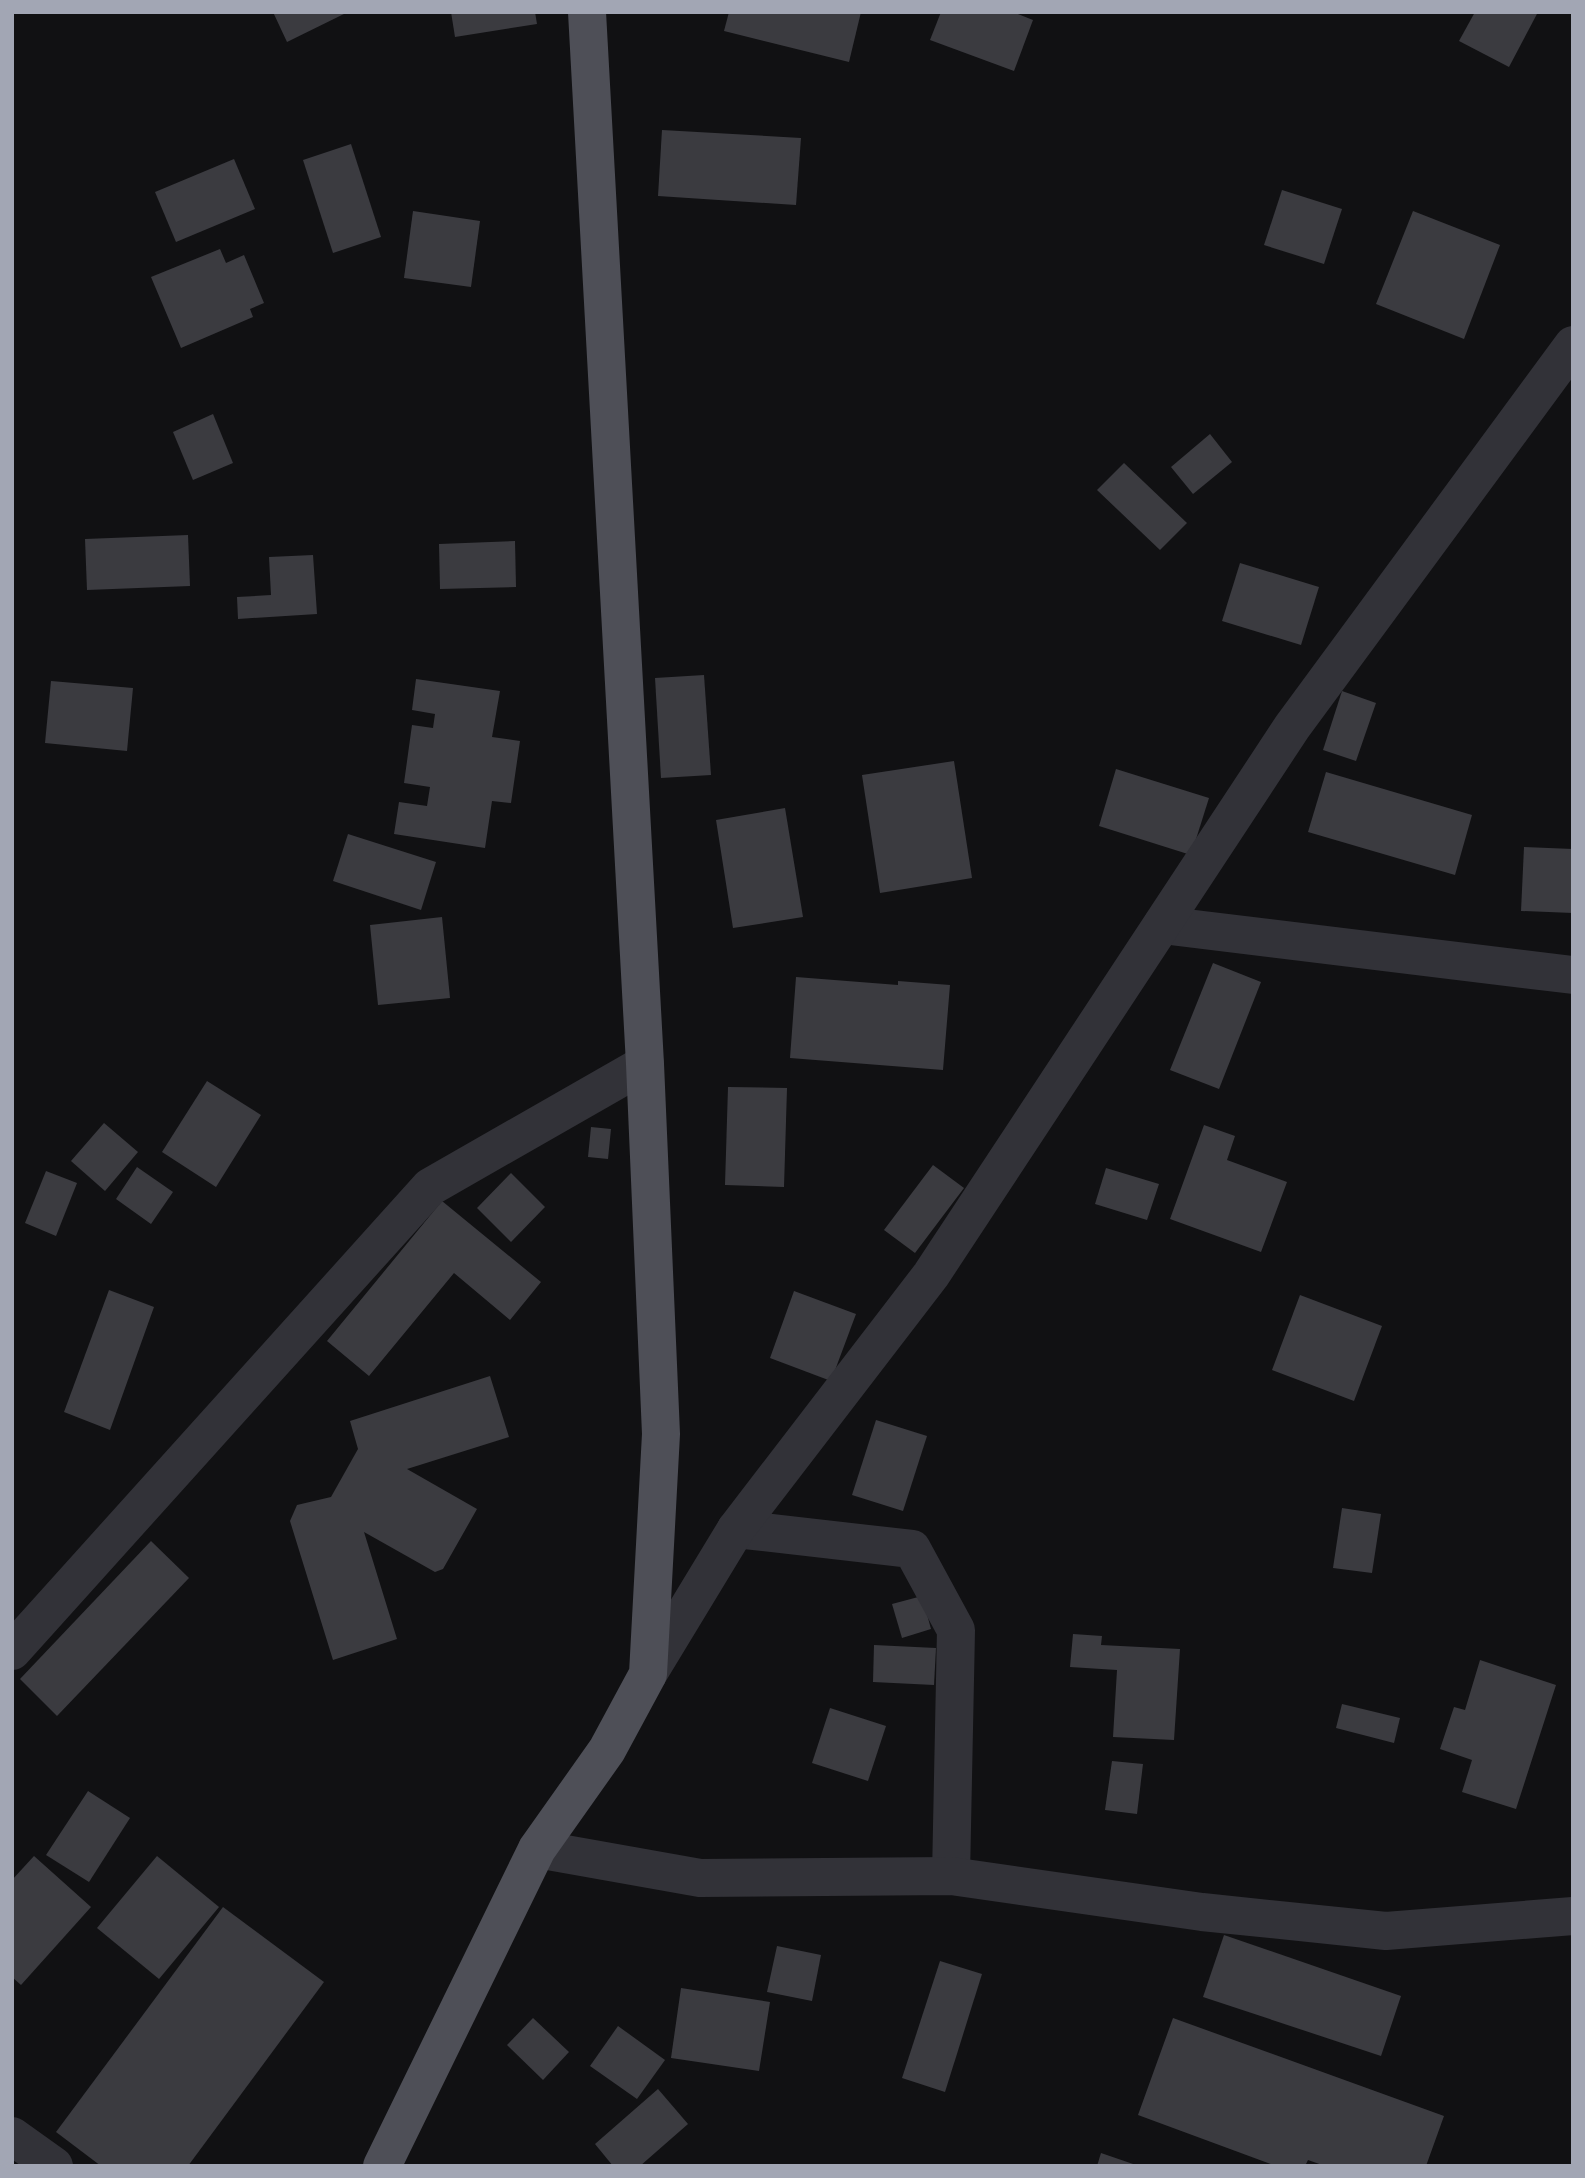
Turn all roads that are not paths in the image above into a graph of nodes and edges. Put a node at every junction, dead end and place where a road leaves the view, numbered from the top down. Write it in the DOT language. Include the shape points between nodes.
graph roads {
  1 [pos="587,12"];
  2 [pos="1573,345"];
  3 [pos="1162,925"];
  4 [pos="1573,975"];
  5 [pos="645,1064"];
  6 [pos="736,1530"];
  7 [pos="12,1651"];
  8 [pos="648,1674"];
  9 [pos="537,1849"];
  10 [pos="951,1876"];
  11 [pos="1573,1916"];
  12 [pos="12,2136"];
  13 [pos="54,2166"];
  14 [pos="383,2166"];
  1 -- 5 [label="main road"];
  2 -- 3 [label="street" via="1292,727"];
  3 -- 4 [label="street"];
  3 -- 6 [label="street" via="931,1275"];
  5 -- 7 [label="street" via="430,1187"];
  5 -- 8 [label="main road" via="661,1434"];
  6 -- 8 [label="street"];
  6 -- 10 [label="street" via="912,1549 956,1630"];
  8 -- 9 [label="main road" via="607,1750"];
  9 -- 10 [label="street" via="700,1878"];
  9 -- 14 [label="main road"];
  10 -- 11 [label="street" via="1202,1912 1386,1931"];
  12 -- 13 [label="street"];
}
